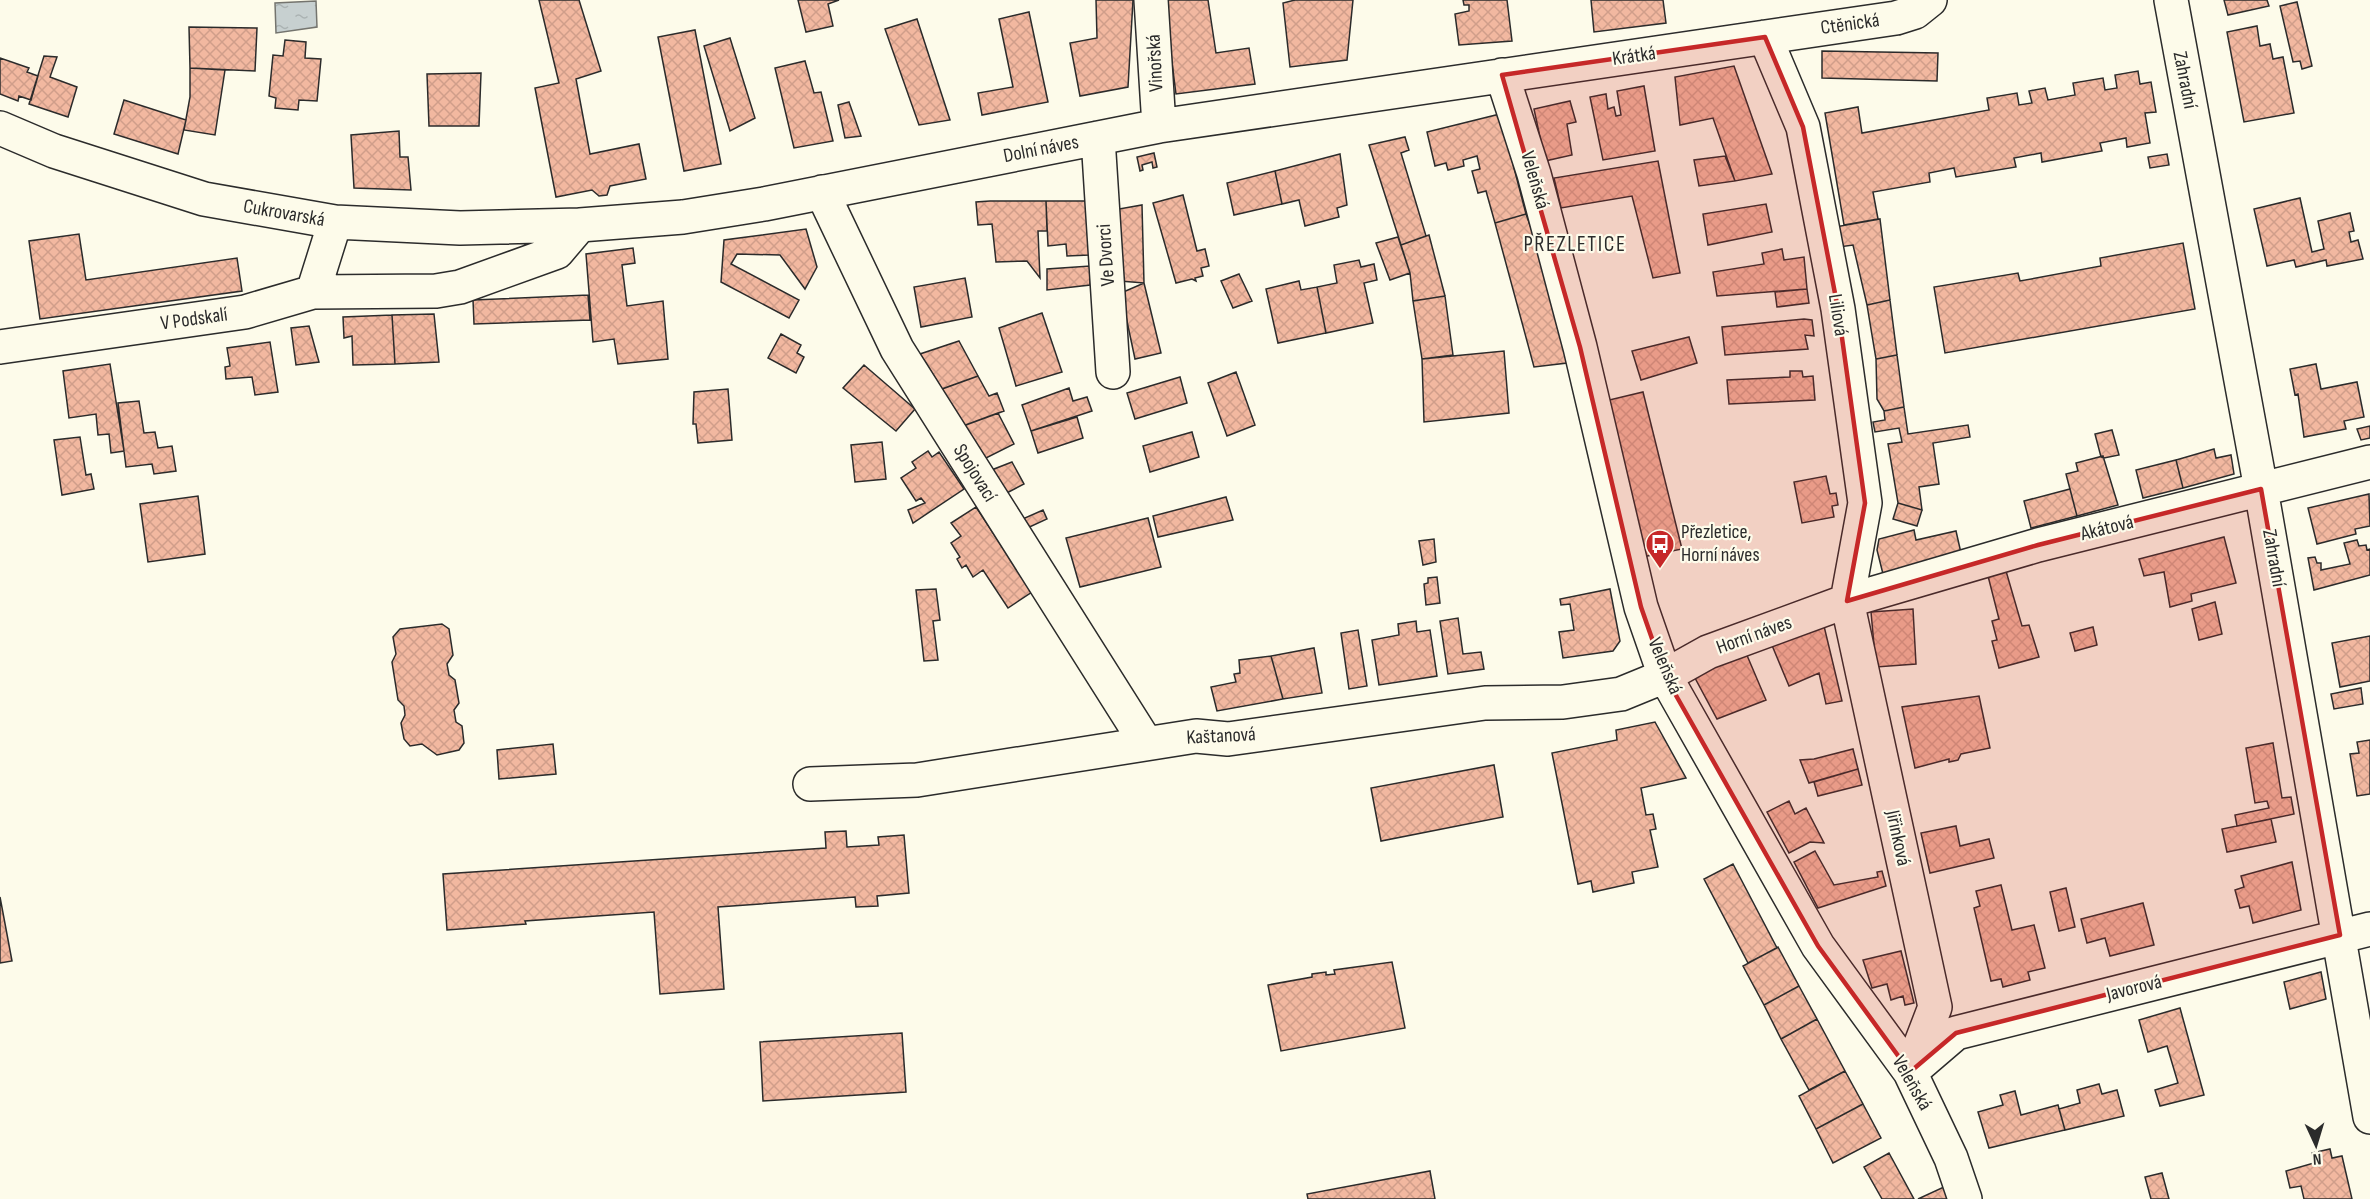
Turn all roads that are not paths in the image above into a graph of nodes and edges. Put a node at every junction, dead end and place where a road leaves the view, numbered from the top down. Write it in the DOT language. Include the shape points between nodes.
graph roads {
  1 [pos="1151,0"];
  2 [pos="1930,0"];
  3 [pos="2170,0"];
  4 [pos="1765,37"];
  5 [pos="1502,75"];
  6 [pos="1159,126"];
  7 [pos="0,128"];
  8 [pos="1098,138"];
  9 [pos="822,192"];
  10 [pos="335,222"];
  11 [pos="580,225"];
  12 [pos="313,292"];
  13 [pos="0,347"];
  14 [pos="1113,372"];
  15 [pos="2370,462"];
  16 [pos="2262,489"];
  17 [pos="1847,601"];
  18 [pos="1665,676"];
  19 [pos="1146,743"];
  20 [pos="810,784"];
  21 [pos="2355,932"];
  22 [pos="1910,1072"];
  23 [pos="2370,1117"];
  24 [pos="1965,1199"];
  1 -- 6 [label="street, Vinořská"];
  2 -- 4 [label="street, Ctěnická" via="1916,12 1896,18"];
  3 -- 16 [label="street, Zahradní"];
  4 -- 5 [label="street, Krátká"];
  4 -- 17 [label="street, Liliová" via="1803,127 1838,309 1865,503"];
  5 -- 6 [label="street, Dolní náves"];
  5 -- 18 [label="street, Veleňská" via="1534,174 1580,347 1641,606"];
  6 -- 8 [label="street, Dolní náves"];
  7 -- 10 [label="street, Cukrovarská" via="54,151 204,199"];
  8 -- 9 [label="street, Dolní náves"];
  8 -- 14 [label="street, Ve Dvorci"];
  9 -- 11 [label="street, Dolní náves" via="683,217"];
  9 -- 19 [label="street, Spojovací" via="897,349"];
  10 -- 11 [label="street, Cukrovarská" via="460,228"];
  10 -- 12 [label="street"];
  11 -- 12 [label="street, V Podskalí" via="557,252 460,287 436,291"];
  12 -- 13 [label="street, V Podskalí" via="245,312"];
  15 -- 16 [label="street, Akátová"];
  16 -- 17 [label="street, Akátová" via="2038,545"];
  16 -- 21 [label="street, Zahradní"];
  17 -- 18 [label="street, Horní náves" via="1708,652"];
  17 -- 22 [label="street, Jiřinková" via="1935,1007"];
  18 -- 19 [label="street, Kaštanová" via="1621,694 1563,702 1485,703 1228,739 1196,736"];
  18 -- 22 [label="street, Veleňská" via="1818,945"];
  19 -- 20 [label="street, Kaštanová" via="917,780"];
  21 -- 22 [label="street, Javorová" via="1956,1033"];
  21 -- 23 [label="street, Zahradní"];
  22 -- 24 [label="street, Veleňská" via="1951,1158"];
}
